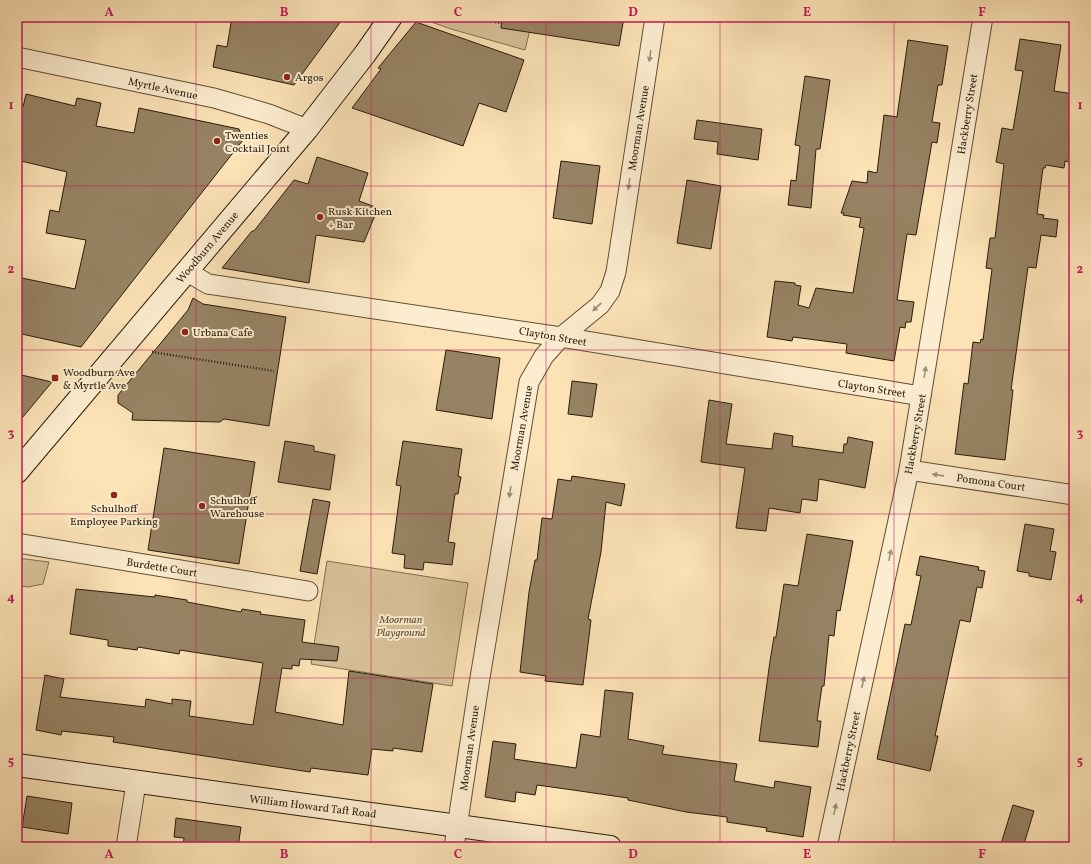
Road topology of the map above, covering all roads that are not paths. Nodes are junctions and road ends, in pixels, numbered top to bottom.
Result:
1 (391, 17) edge
2 (655, 17) edge
3 (983, 17) edge
4 (17, 57) edge
5 (307, 129) junction
6 (186, 271) junction
7 (561, 337) junction
8 (921, 396) junction
9 (909, 470) junction
10 (17, 472) edge
11 (1074, 495) edge
12 (17, 543) edge
13 (308, 591) dead end
14 (17, 765) edge
15 (136, 783) junction
16 (457, 826) junction
17 (126, 847) edge
18 (454, 847) edge
19 (610, 847) edge
20 (827, 847) edge

1 - 5 street, Woodburn Avenue
2 -> 7 street, Moorman Avenue
8 -> 3 street, Hackberry Street
4 - 5 street, Myrtle Avenue
5 - 6 street, Woodburn Avenue
6 - 7 street, Clayton Street
6 - 10 street, Woodburn Avenue
7 - 8 street, Clayton Street
7 -> 16 street, Moorman Avenue
8 - 9 street, Hackberry Street
11 -> 9 street, Pomona Court
20 -> 9 street, Hackberry Street
12 - 13 street, Burdette Court
14 - 15 street, William Howard Taft Road
15 - 16 street, William Howard Taft Road
15 - 17 street
16 - 18 street, Moorman Avenue
16 - 19 street, William Howard Taft Road

